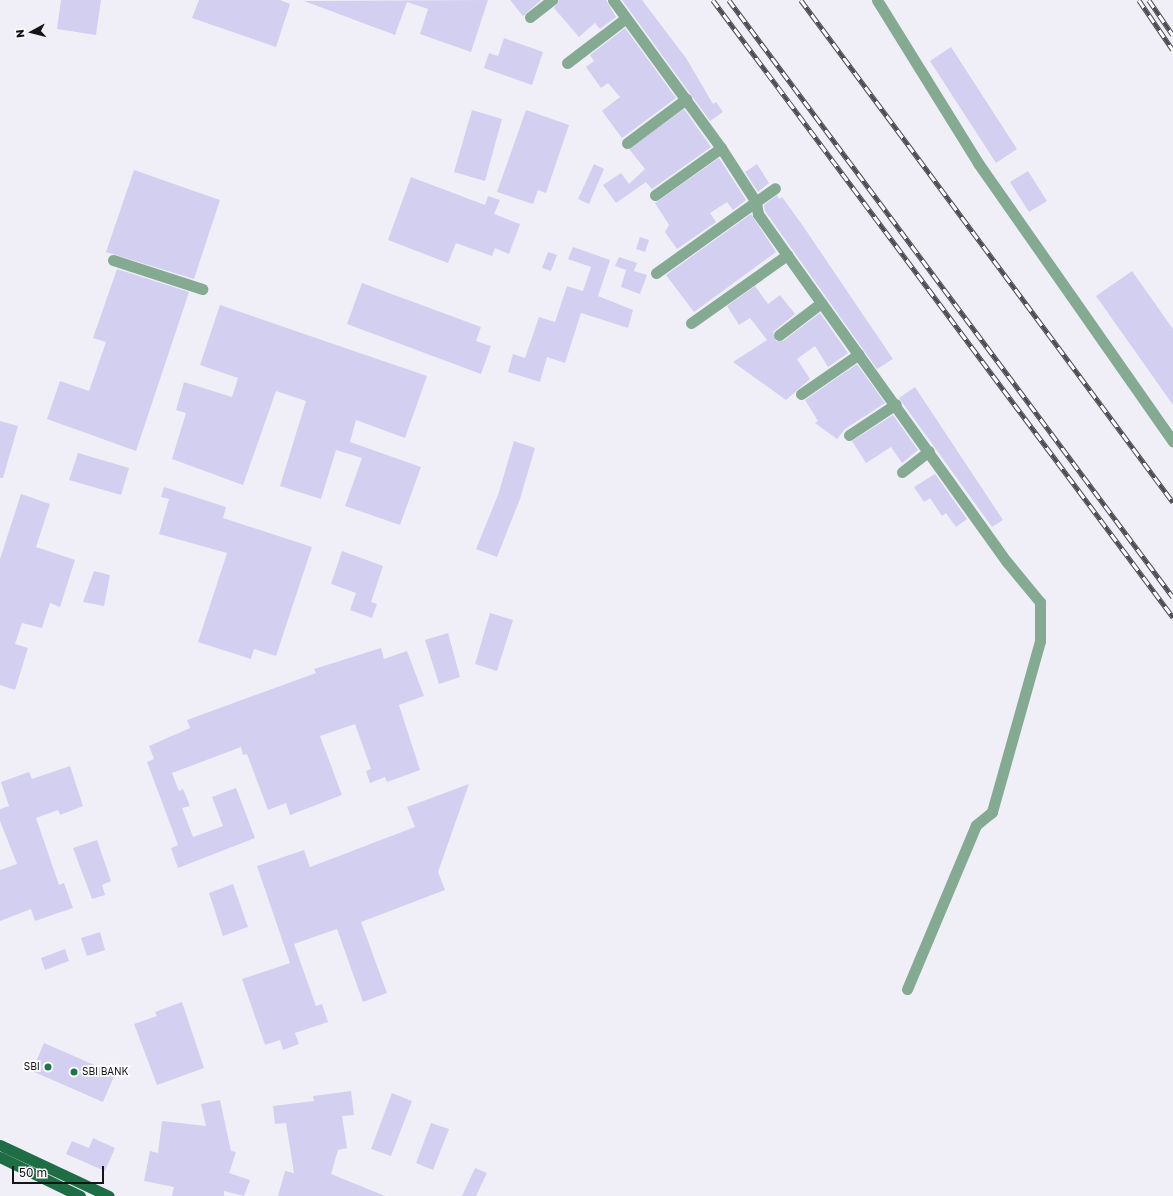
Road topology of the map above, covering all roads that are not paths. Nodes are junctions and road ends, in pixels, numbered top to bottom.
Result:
1 (552, 0) edge
2 (612, 0) edge
3 (877, 0) edge
4 (530, 17) dead end
5 (626, 18) junction
6 (567, 63) dead end
7 (686, 99) junction
8 (627, 143) dead end
9 (721, 148) junction
10 (775, 188) dead end
11 (655, 195) dead end
12 (756, 202) junction
13 (787, 255) junction
14 (112, 260) dead end
15 (656, 273) dead end
16 (202, 289) dead end
17 (821, 303) junction
18 (691, 323) dead end
19 (779, 335) dead end
20 (859, 354) junction
21 (801, 394) dead end
22 (896, 404) junction
23 (849, 436) dead end
24 (1173, 442) edge
25 (929, 451) junction
26 (902, 472) dead end
27 (907, 989) dead end
28 (0, 1144) edge
29 (0, 1157) edge
30 (80, 1196) edge
31 (109, 1196) edge

1 - 4 street
2 - 5 street
3 - 24 street
5 - 6 street
5 - 7 street
7 - 8 street
7 - 9 street
9 - 11 street
9 - 12 street
10 - 12 street
12 - 13 street
12 - 15 street
13 - 17 street
13 - 18 street
14 - 16 street
17 - 19 street
17 - 20 street
20 - 21 street
20 - 22 street
22 - 23 street
22 - 25 street
25 - 26 street
25 - 27 street
28 - 31 main road
29 - 30 main road

